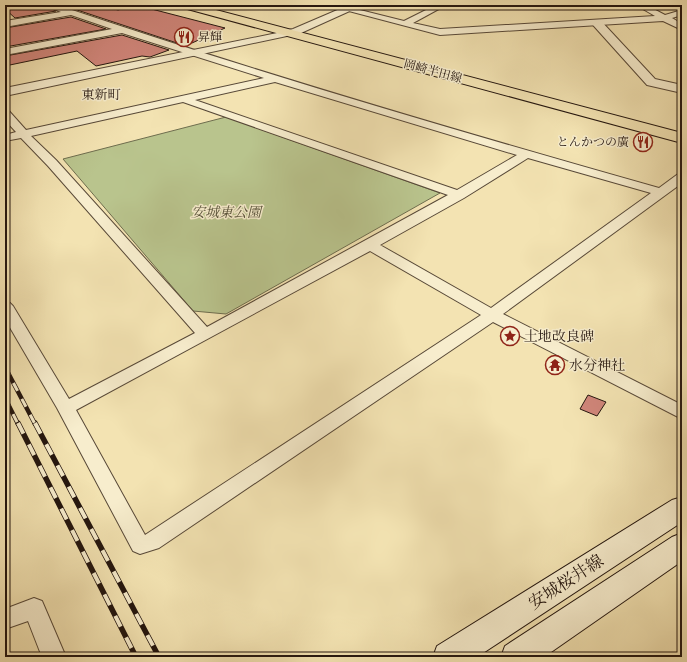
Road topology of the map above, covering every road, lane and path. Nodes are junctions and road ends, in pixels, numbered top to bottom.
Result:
1 (49, 5) edge
2 (184, 5) edge
3 (330, 5) edge
4 (442, 5) edge
5 (640, 5) edge
6 (354, 7) edge
7 (70, 12) junction
8 (682, 12) edge
9 (664, 18) junction
10 (406, 23) junction
11 (5, 24) edge
12 (597, 24) junction
13 (682, 27) edge
14 (126, 30) junction
15 (290, 33) junction
16 (5, 52) edge
17 (196, 53) junction
18 (277, 79) junction
19 (682, 90) edge
20 (5, 92) edge
21 (183, 99) junction
22 (5, 113) edge
23 (23, 134) junction
24 (5, 138) edge
25 (682, 138) edge
26 (527, 154) junction
27 (682, 176) edge
28 (660, 192) junction
29 (460, 195) junction
30 (370, 245) junction
31 (5, 306) edge
32 (492, 315) junction
33 (205, 335) junction
34 (66, 408) junction
35 (682, 413) edge
36 (682, 508) edge
37 (682, 545) edge
38 (5, 619) edge
39 (54, 657) edge
40 (449, 657) edge
41 (517, 657) edge

1 - 7 street
2 - 15 main road, 岡崎半田線
3 - 6 street
4 - 10 street
5 - 9 street
6 - 10 street
6 - 15 street
7 - 11 street
7 - 14 street
8 - 9 street
9 - 12 street
9 - 13 street
10 - 12 street
12 - 19 street
14 - 16 street
14 - 17 street
15 - 17 street
15 - 25 main road, 岡崎半田線
17 - 18 street
17 - 20 street
18 - 21 street
18 - 26 street
21 - 23 street
21 - 29 street
22 - 23 street
23 - 24 street
23 - 33 street
26 - 28 street
26 - 29 street
27 - 28 street
28 - 32 street
29 - 30 street
30 - 32 street
30 - 33 street
31 - 34 street
32 - 34 street
32 - 35 street
33 - 34 street
36 - 40 main road, 安城桜井線
37 - 41 main road
38 - 39 street

